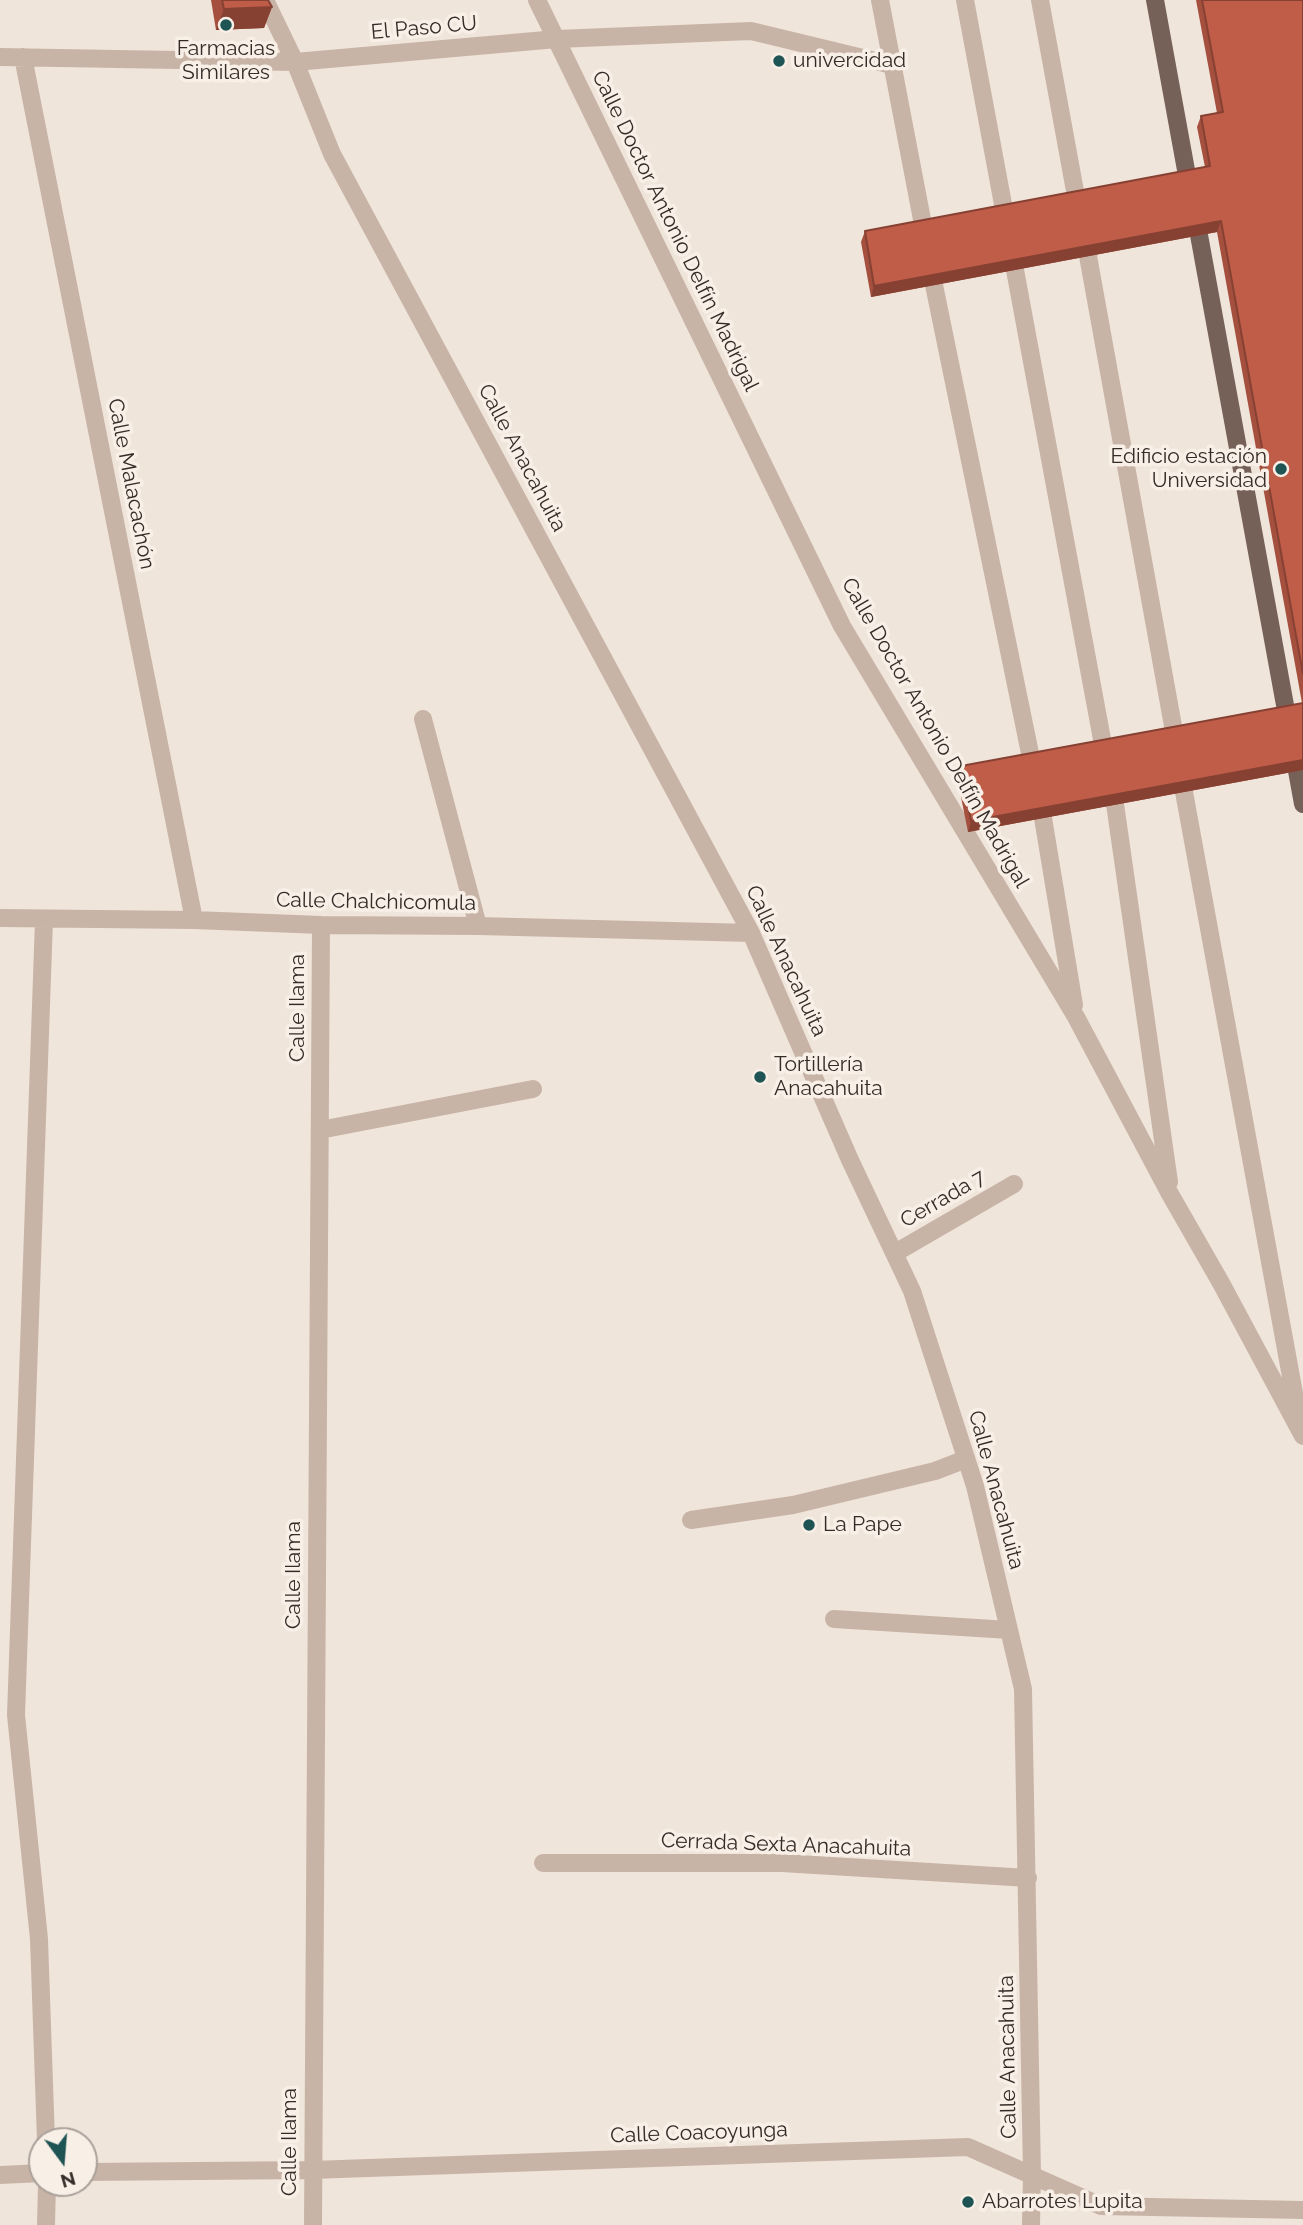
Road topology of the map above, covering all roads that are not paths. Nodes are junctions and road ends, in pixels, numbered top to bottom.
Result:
1 (265, 0) edge
2 (537, 0) edge
3 (880, 0) edge
4 (965, 0) edge
5 (1040, 0) edge
6 (1156, 0) edge
7 (557, 39) junction
8 (0, 57) edge
9 (23, 57) junction
10 (295, 62) junction
11 (892, 65) junction
12 (1188, 181) edge
13 (1077, 202) edge
14 (1005, 215) edge
15 (924, 230) edge
16 (1199, 235) edge
17 (1088, 256) edge
18 (1015, 270) edge
19 (934, 285) edge
20 (1287, 716) edge
21 (423, 719) dead end
22 (1175, 737) edge
23 (1104, 750) edge
24 (1032, 763) edge
25 (1297, 771) edge
26 (1184, 792) edge
27 (1115, 804) edge
28 (1303, 804) edge
29 (1042, 818) edge
30 (0, 918) edge
31 (44, 919) junction
32 (194, 920) junction
33 (321, 925) junction
34 (478, 926) junction
35 (751, 933) junction
36 (1076, 1017) junction
37 (533, 1089) dead end
38 (320, 1130) junction
39 (1014, 1184) dead end
40 (1170, 1194) junction
41 (895, 1253) junction
42 (1302, 1434) edge
43 (966, 1460) junction
44 (691, 1520) dead end
45 (834, 1619) dead end
46 (1009, 1630) junction
47 (543, 1863) dead end
48 (1028, 1878) junction
49 (46, 2127) edge
50 (312, 2170) junction
51 (98, 2172) edge
52 (28, 2174) edge
53 (0, 2175) edge
54 (1032, 2175) junction
55 (47, 2197) edge
56 (1303, 2210) edge
57 (47, 2225) edge
58 (313, 2225) edge
59 (1031, 2225) edge

1 - 10 street, Calle Anacahuita
2 - 7 street, Calle Doctor Antonio Delfín Madrigal
3 - 11 street
4 - 14 street
5 - 13 street
6 - 12 main road
7 - 10 street, El Paso CU
7 - 11 street, El Paso CU
7 - 36 street, Calle Doctor Antonio Delfín Madrigal
8 - 9 street, El Paso CU
9 - 10 street, El Paso CU
9 - 32 street, Calle Malacachón
10 - 35 street, Calle Anacahuita
11 - 15 street
16 - 20 main road
17 - 22 street
18 - 23 street
19 - 24 street
21 - 34 street
25 - 28 main road
26 - 42 street
27 - 40 street
29 - 36 street
30 - 31 street, Calle Chalchicomula
31 - 32 street, Calle Chalchicomula
31 - 49 street
32 - 33 street, Calle Chalchicomula
33 - 34 street, Calle Chalchicomula
33 - 38 street, Calle Ilama
34 - 35 street, Calle Chalchicomula
35 - 41 street, Calle Anacahuita
36 - 40 street, Calle Doctor Antonio Delfín Madrigal
37 - 38 street
38 - 50 street, Calle Ilama
39 - 41 street, Cerrada 7
40 - 42 street, Calle Doctor Antonio Delfín Madrigal
41 - 43 street, Calle Anacahuita
43 - 44 street
43 - 46 street, Calle Anacahuita
45 - 46 street
46 - 48 street, Calle Anacahuita
47 - 48 street, Cerrada Sexta Anacahuita
48 - 54 street, Calle Anacahuita
50 - 51 street, Calle Coacoyunga
50 - 54 street, Calle Coacoyunga
50 - 58 street, Calle Ilama
52 - 53 street
54 - 56 street, Calle Coacoyunga
54 - 59 street, Calle Anacahuita
55 - 57 street

